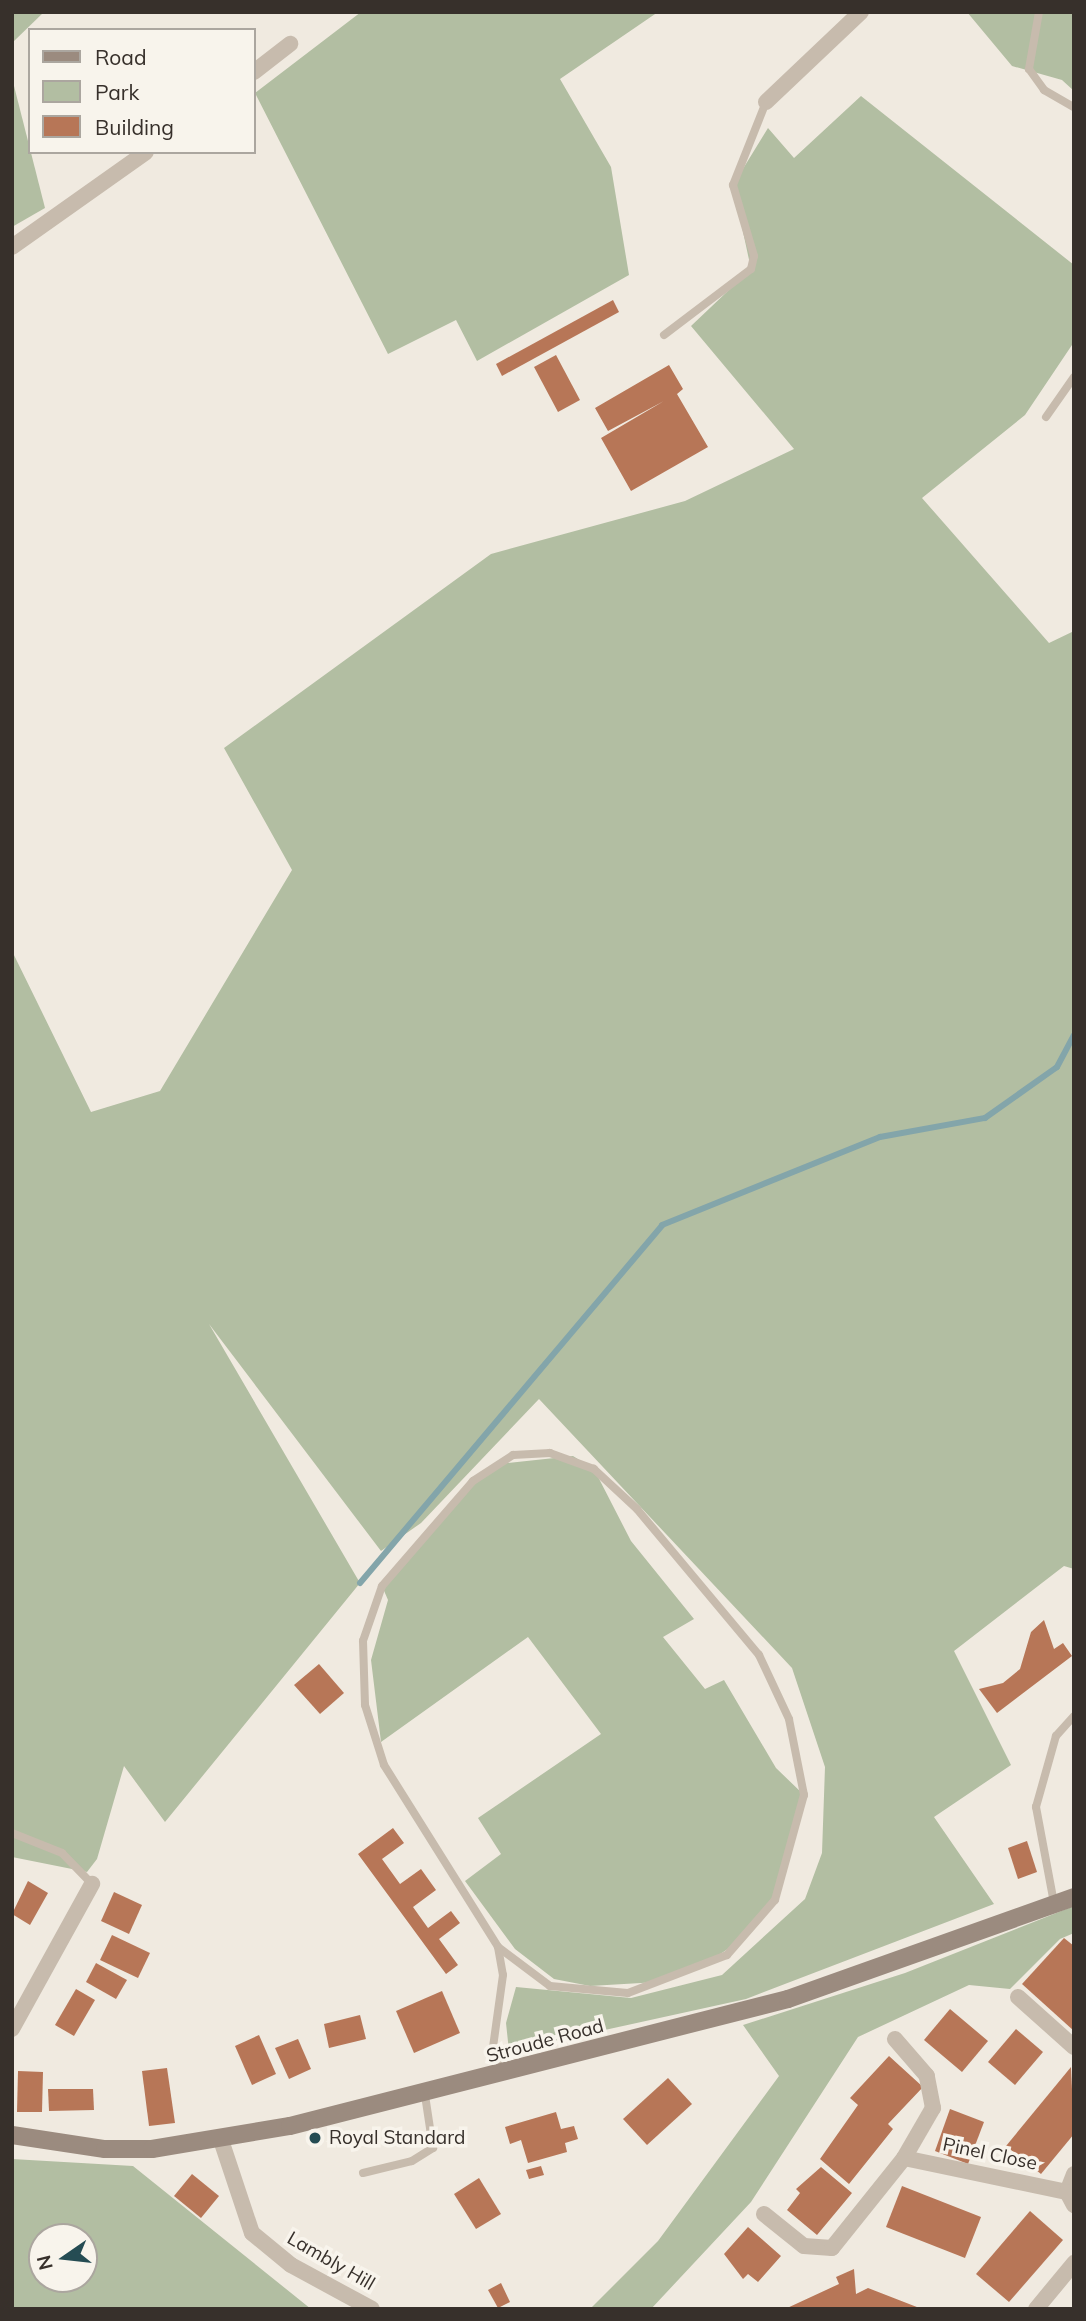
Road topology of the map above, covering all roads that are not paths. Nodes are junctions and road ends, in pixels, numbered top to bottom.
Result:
1 (860, 12) edge
2 (1039, 12) edge
3 (290, 44) dead end
4 (256, 70) edge
5 (766, 102) joint
6 (1074, 107) edge
7 (143, 154) edge
8 (12, 247) edge
9 (664, 335) dead end
10 (1074, 377) edge
11 (1046, 417) dead end
12 (1074, 1716) edge
13 (12, 1833) edge
14 (92, 1884) joint
15 (1074, 1897) edge
16 (1054, 1903) junction
17 (498, 1947) junction
18 (1018, 1997) dead end
19 (12, 2029) edge
20 (895, 2039) dead end
21 (1074, 2047) edge
22 (501, 2073) junction
23 (425, 2095) junction
24 (12, 2135) edge
25 (220, 2137) junction
26 (904, 2158) junction
27 (363, 2173) dead end
28 (1074, 2174) edge
29 (1071, 2198) edge
30 (764, 2214) dead end
31 (1074, 2263) edge
32 (372, 2309) edge
33 (1035, 2309) edge

1 - 5 street
2 - 6 lane
3 - 4 street
5 - 9 lane
7 - 8 street
10 - 11 lane
12 - 16 lane
13 - 14 lane
14 - 19 street
15 - 16 street, Stroude Road
16 - 22 street, Stroude Road
17 - 17 lane
17 - 22 lane
18 - 21 street
20 - 26 street, Pinel Close
22 - 23 street, Stroude Road
23 - 25 street, Stroude Road
23 - 27 lane
24 - 25 street, Stroude Road
25 - 32 street, Lambly Hill
26 - 29 street, Pinel Close
26 - 30 street, Pinel Close
28 - 29 street
31 - 33 street

